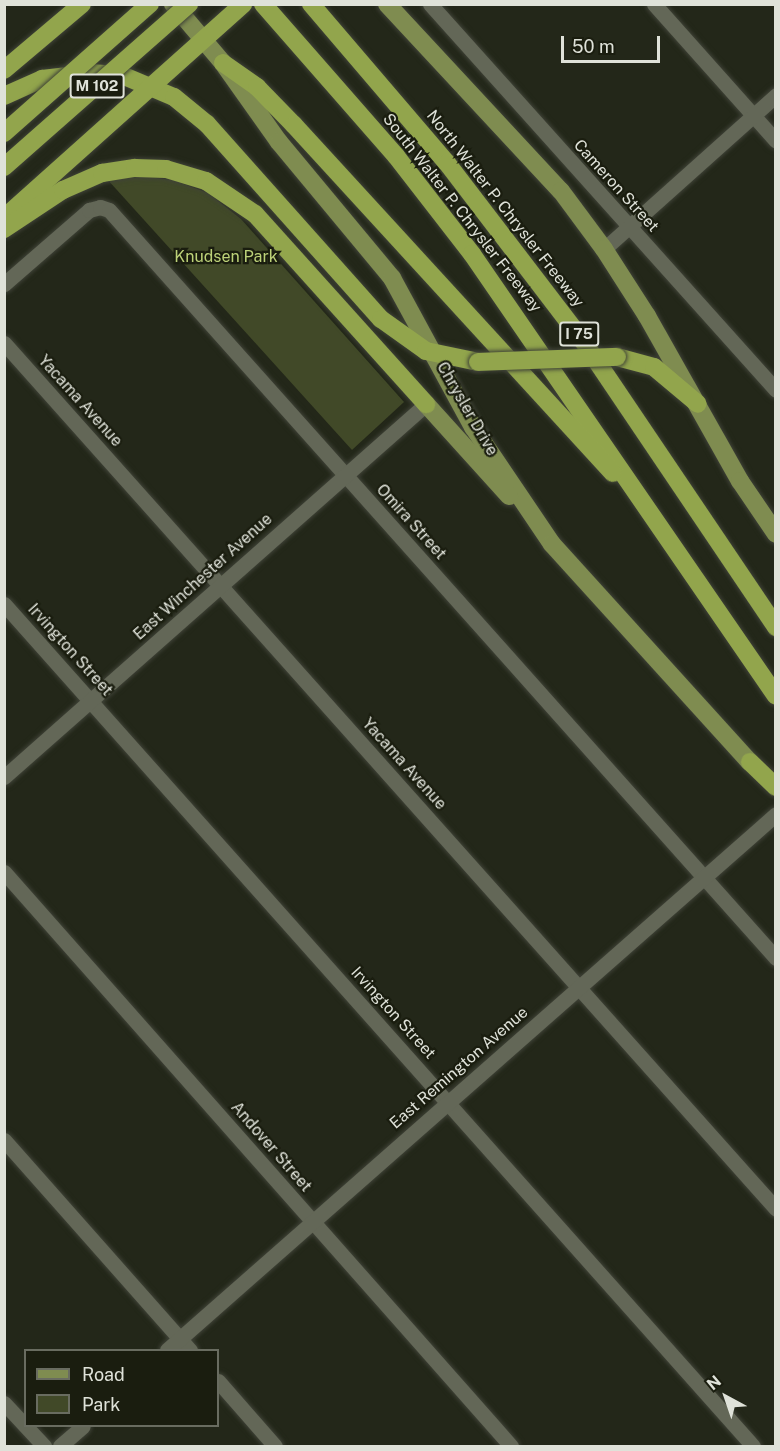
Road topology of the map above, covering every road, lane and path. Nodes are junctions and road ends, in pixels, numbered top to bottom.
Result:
1 (82, 4) edge
2 (150, 4) edge
3 (173, 4) edge
4 (189, 4) edge
5 (263, 4) edge
6 (311, 4) edge
7 (387, 4) edge
8 (430, 4) edge
9 (654, 4) edge
10 (240, 7) edge
11 (203, 40) junction
12 (223, 63) junction
13 (4, 70) edge
14 (150, 87) junction
15 (776, 95) edge
16 (4, 96) edge
17 (753, 115) junction
18 (4, 133) edge
19 (776, 141) edge
20 (4, 167) edge
21 (6, 220) edge
22 (628, 227) junction
23 (604, 249) junction
24 (4, 284) edge
25 (4, 343) edge
26 (435, 354) junction
27 (776, 390) edge
28 (426, 404) junction
29 (698, 404) junction
30 (345, 475) junction
31 (641, 502) junction
32 (776, 534) edge
33 (552, 544) junction
34 (221, 585) junction
35 (4, 604) edge
36 (776, 627) edge
37 (776, 696) edge
38 (91, 701) junction
39 (750, 762) joint
40 (4, 777) edge
41 (776, 787) edge
42 (776, 814) edge
43 (4, 872) edge
44 (703, 877) junction
45 (776, 958) edge
46 (578, 987) junction
47 (448, 1102) junction
48 (4, 1140) edge
49 (776, 1209) edge
50 (312, 1221) junction
51 (185, 1345) edge
52 (219, 1382) edge
53 (4, 1403) edge
54 (24, 1424) edge
55 (26, 1427) edge
56 (81, 1427) edge
57 (44, 1446) edge
58 (60, 1446) edge
59 (275, 1446) edge
60 (511, 1446) edge
61 (753, 1446) edge

1 - 13 highway
2 - 18 highway, M 102, bridge
3 - 11 main road, Chrysler Drive
4 - 20 highway, M 102, bridge
5 - 31 highway, South Walter P. Chrysler Freeway / I 75
6 - 36 highway, North Walter P. Chrysler Freeway / I 75
7 - 23 main road
8 - 22 street, Cameron Street
9 - 17 street
10 - 11 highway
11 - 12 main road, Chrysler Drive
11 - 14 highway
12 - 26 main road, Chrysler Drive
12 - 31 highway
14 - 16 highway
14 - 21 highway
14 - 26 highway
15 - 17 street
17 - 19 street
17 - 22 street
21 - 28 highway
22 - 23 street
22 - 27 street, Cameron Street
23 - 29 main road
24 - 30 street, Omira Street
25 - 34 street, Yacama Avenue
26 - 29 highway, bridge
26 - 33 main road, Chrysler Drive
28 - 30 street, East Winchester Avenue
28 - 33 main road
29 - 32 main road
30 - 34 street, East Winchester Avenue
30 - 44 street, Omira Street
31 - 37 highway, South Walter P. Chrysler Freeway / I 75
33 - 39 main road, Chrysler Drive
34 - 38 street, East Winchester Avenue
34 - 46 street, Yacama Avenue
35 - 38 street, Irvington Street
38 - 40 street, East Winchester Avenue
38 - 47 street, Irvington Street
39 - 41 highway
42 - 44 street, East Remington Avenue
43 - 50 street, Andover Street
44 - 45 street, Omira Street
44 - 46 street, East Remington Avenue
46 - 47 street, East Remington Avenue
46 - 49 street, Yacama Avenue
47 - 50 street, East Remington Avenue
47 - 61 street, Irvington Street
48 - 51 street
50 - 51 street, East Remington Avenue
50 - 60 street, Andover Street
52 - 59 street
53 - 54 street
55 - 57 street
56 - 58 street

